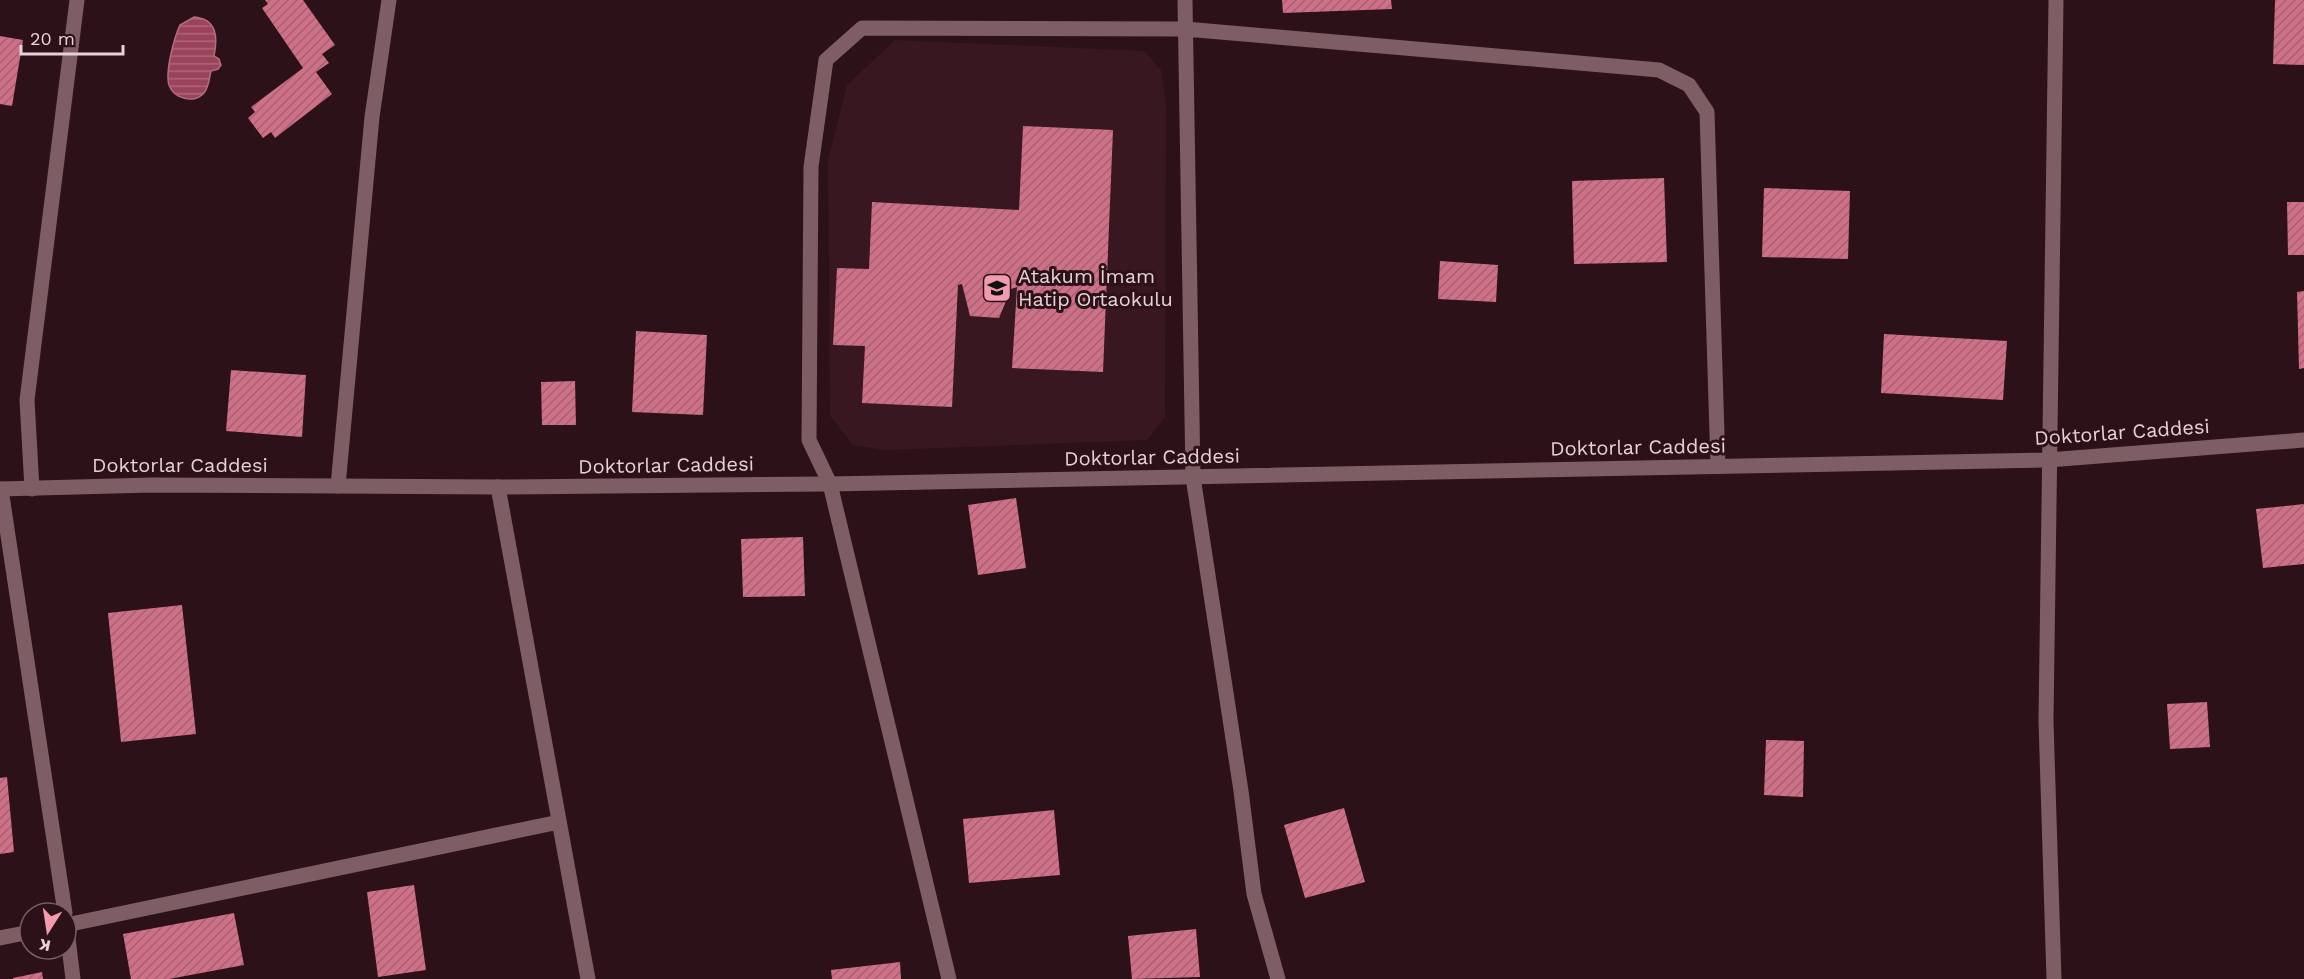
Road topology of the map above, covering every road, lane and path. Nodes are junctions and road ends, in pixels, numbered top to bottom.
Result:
1 (77, 0) edge
2 (389, 0) edge
3 (1185, 0) edge
4 (2056, 0) edge
5 (1185, 29) junction
6 (2304, 440) edge
7 (2048, 460) junction
8 (1718, 466) junction
9 (1193, 477) junction
10 (830, 484) junction
11 (338, 486) junction
12 (498, 488) junction
13 (1, 489) edge
14 (32, 489) junction
15 (559, 822) junction
16 (62, 901) edge
17 (78, 922) edge
18 (18, 934) edge
19 (0, 938) edge
20 (71, 961) edge
21 (73, 979) edge
22 (588, 979) edge
23 (949, 979) edge
24 (1278, 979) edge
25 (2054, 979) edge

1 - 14 street
2 - 11 street
3 - 5 street
4 - 7 street
5 - 8 street
5 - 9 street
5 - 10 street
6 - 7 street, Doktorlar Caddesi
7 - 8 street, Doktorlar Caddesi
7 - 25 street
8 - 9 street, Doktorlar Caddesi
9 - 10 street, Doktorlar Caddesi
9 - 24 street
10 - 12 street, Doktorlar Caddesi
10 - 23 street
11 - 12 street, Doktorlar Caddesi
11 - 14 street, Doktorlar Caddesi
12 - 15 street
13 - 14 street, Doktorlar Caddesi
13 - 16 street
15 - 17 street
15 - 22 street
18 - 19 street
20 - 21 street

